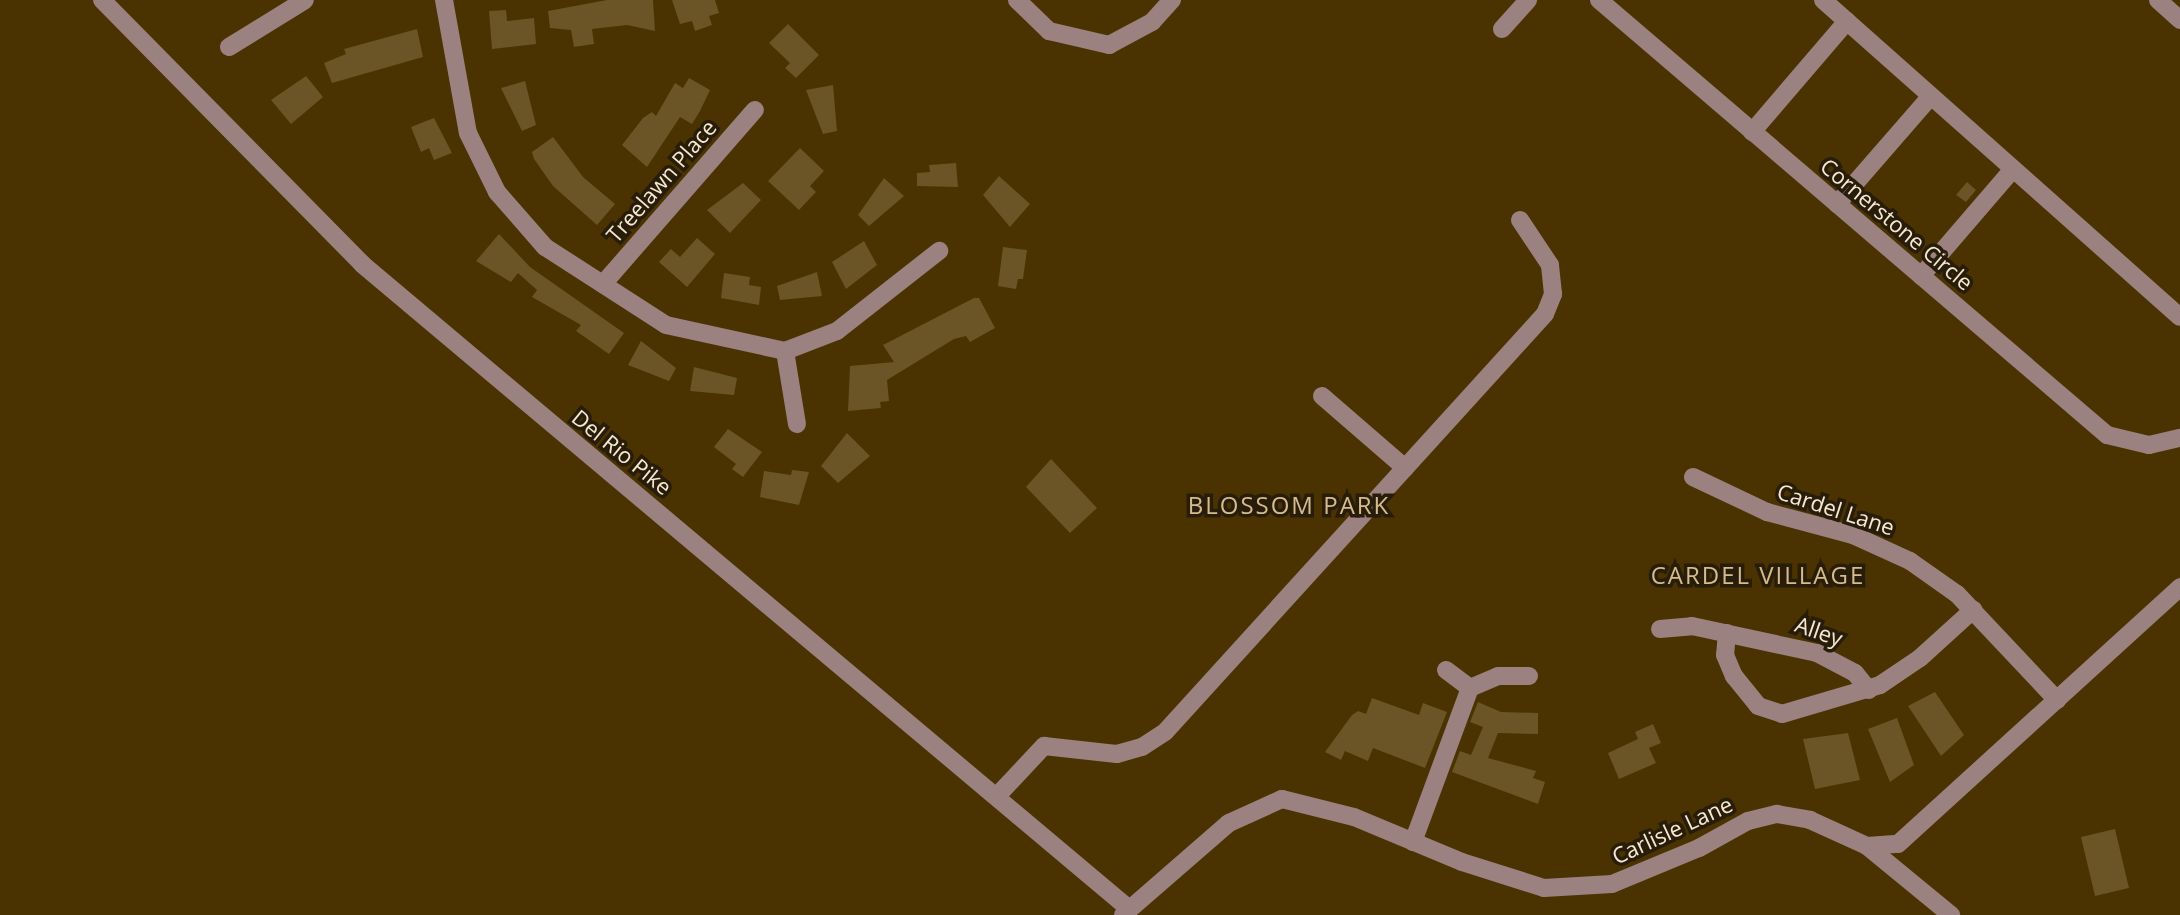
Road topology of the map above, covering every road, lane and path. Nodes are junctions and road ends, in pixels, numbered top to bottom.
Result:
1 (102, 0) edge
2 (305, 0) edge
3 (444, 0) edge
4 (1017, 0) edge
5 (1172, 0) edge
6 (1528, 0) edge
7 (1599, 0) edge
8 (1823, 0) edge
9 (2158, 0) edge
10 (2180, 20) edge
11 (1847, 21) junction
12 (1502, 29) dead end
13 (229, 47) dead end
14 (1931, 96) junction
15 (755, 110) dead end
16 (1752, 132) junction
17 (2013, 169) junction
18 (1837, 204) junction
19 (1520, 220) dead end
20 (939, 251) dead end
21 (1921, 276) junction
22 (603, 284) junction
23 (2180, 317) edge
24 (785, 351) junction
25 (1322, 396) dead end
26 (797, 424) dead end
27 (2180, 438) edge
28 (1405, 468) junction
29 (1693, 477) dead end
30 (2180, 587) edge
31 (1973, 610) junction
32 (1660, 629) dead end
33 (1727, 633) junction
34 (1446, 670) dead end
35 (1529, 676) dead end
36 (1470, 688) junction
37 (1869, 690) junction
38 (2057, 700) junction
39 (997, 796) junction
40 (1413, 842) junction
41 (1867, 846) junction
42 (1126, 912) edge
43 (1951, 915) edge

1 - 39 street, Del Rio Pike
2 - 13 street
3 - 22 street
4 - 5 street
6 - 12 street
7 - 16 street, Cornerstone Circle
8 - 11 street
9 - 10 street
11 - 14 street
11 - 16 street
14 - 17 street
14 - 18 street
15 - 22 street, Treelawn Place
16 - 18 street, Cornerstone Circle
17 - 21 street
17 - 23 street
18 - 21 street, Cornerstone Circle
19 - 28 street
20 - 24 street
21 - 27 street, Cornerstone Circle
22 - 24 street
24 - 26 street
25 - 28 street
28 - 39 street
29 - 31 street, Cardel Lane
30 - 38 street
31 - 37 street
31 - 38 street, Cardel Lane
32 - 33 street, Alley
33 - 37 street, Alley
33 - 37 street
34 - 36 street
35 - 36 street
36 - 40 street
38 - 41 street
39 - 42 street, Del Rio Pike
40 - 41 street, Carlisle Lane
40 - 42 street, Carlisle Lane
41 - 43 street, Carlisle Lane

